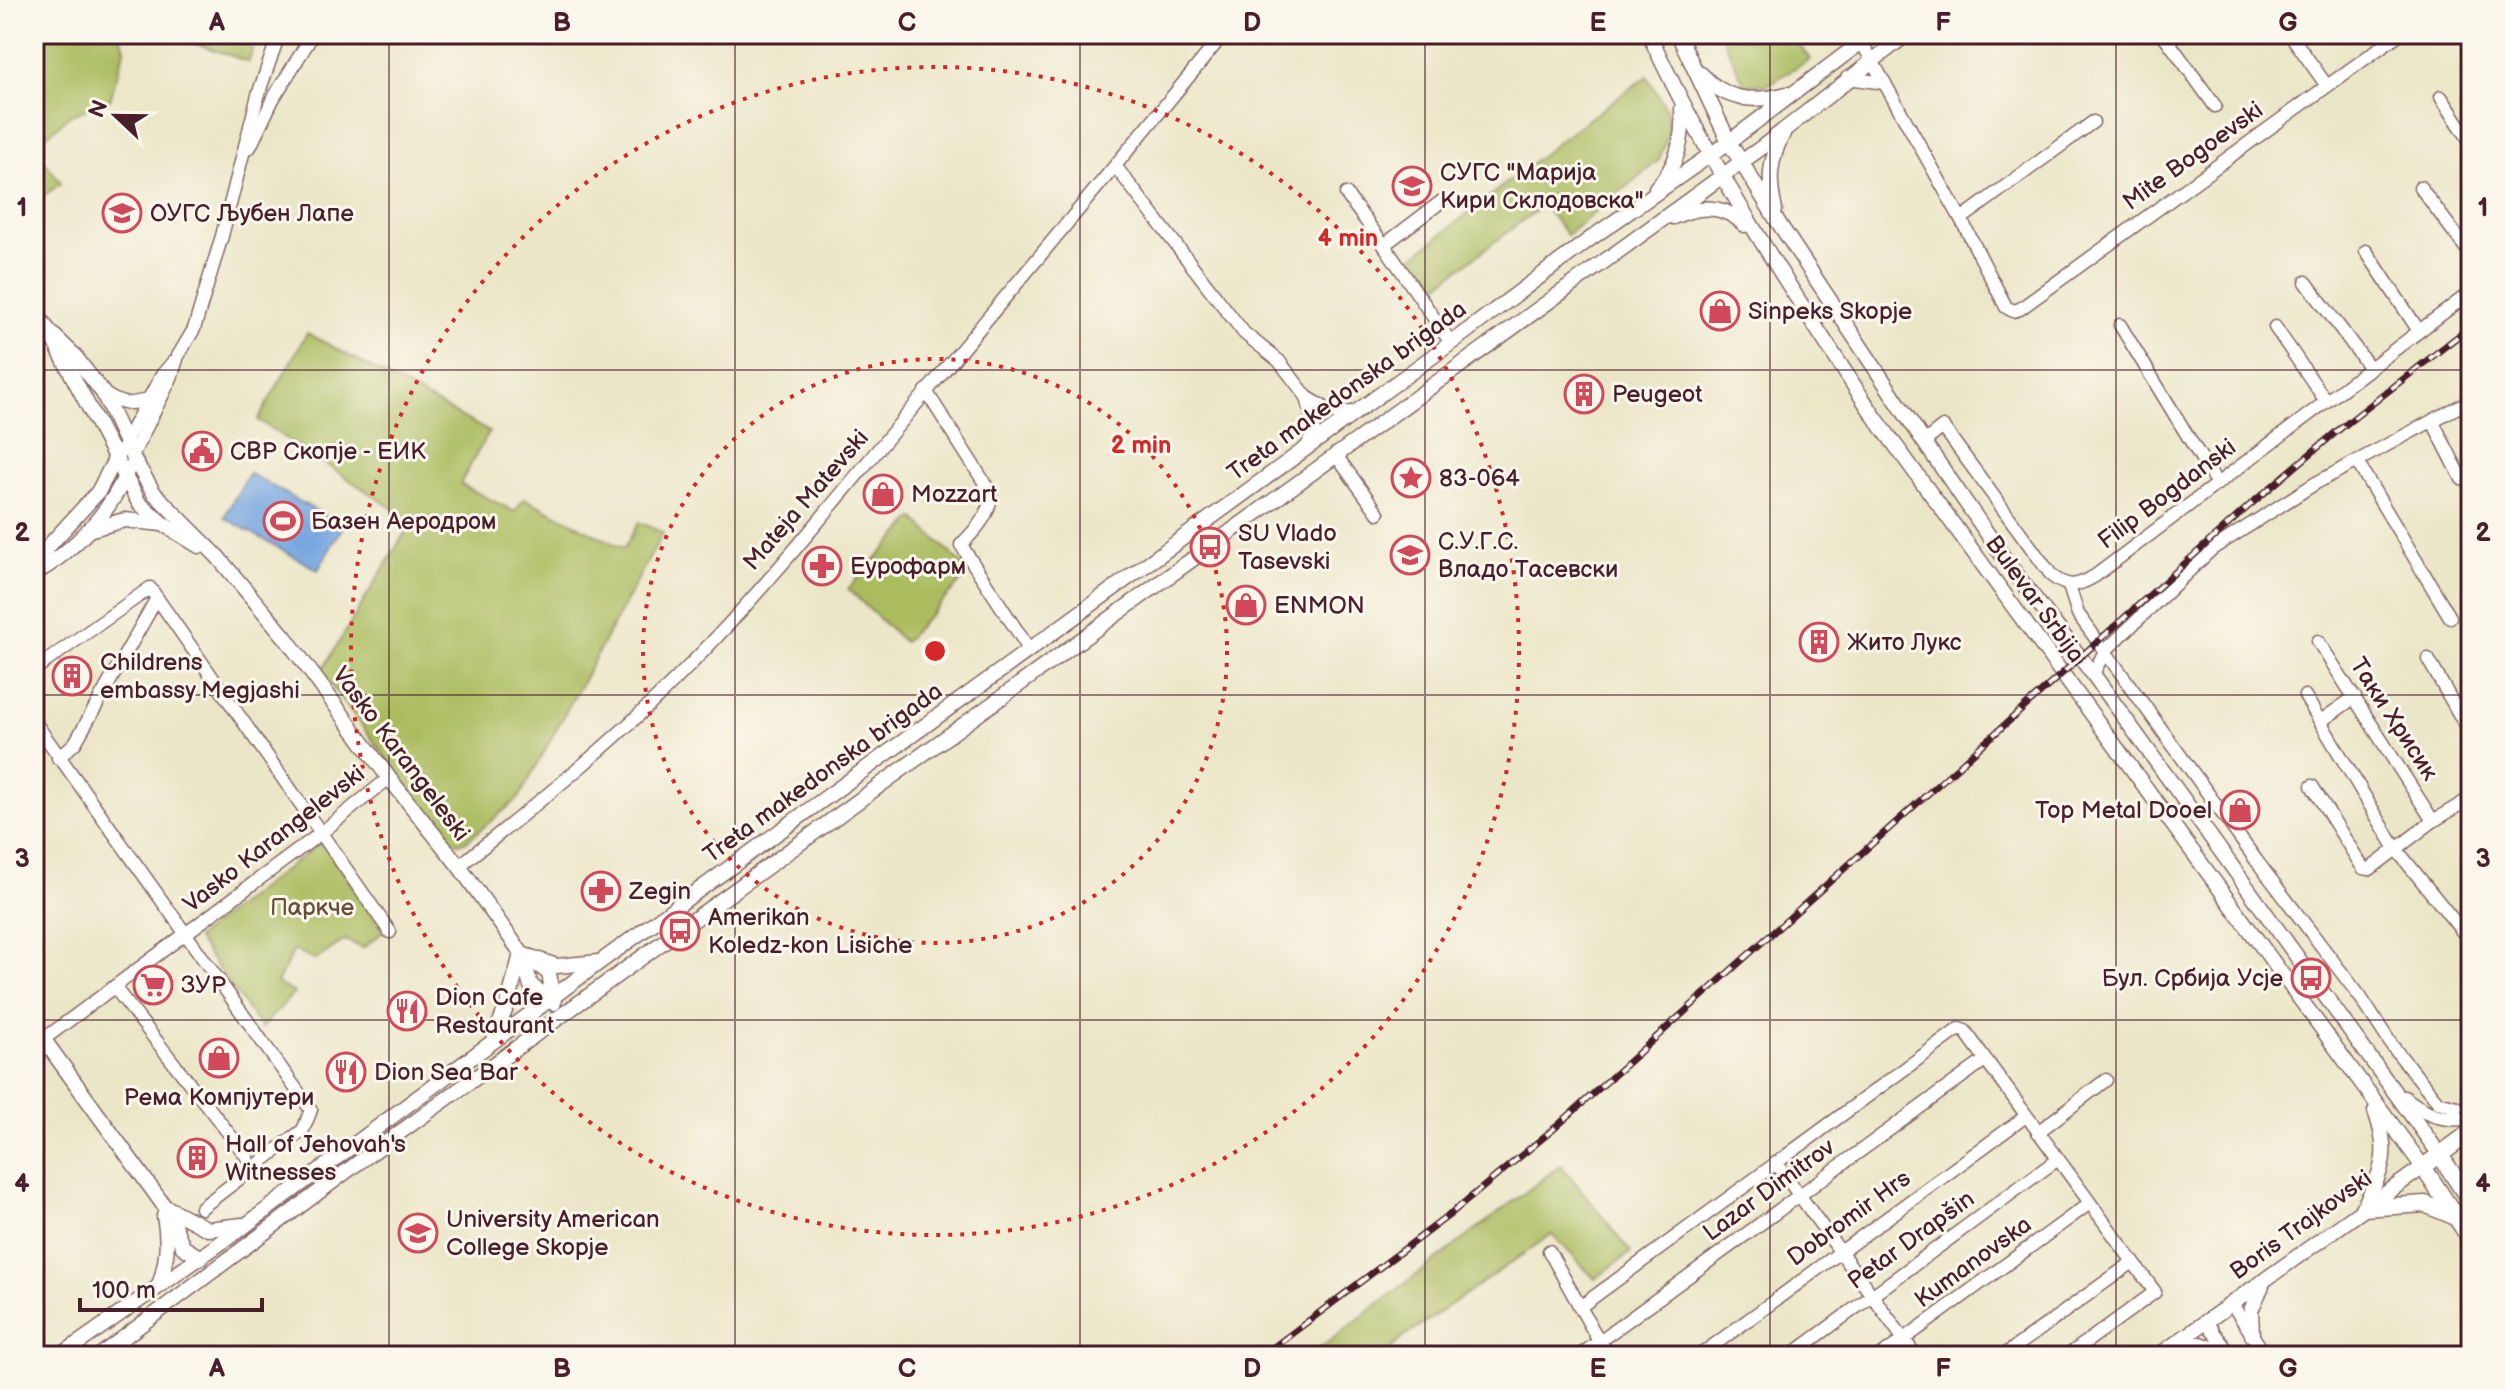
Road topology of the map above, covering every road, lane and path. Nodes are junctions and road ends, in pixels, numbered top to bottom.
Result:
1 (279, 34) edge
2 (313, 34) edge
3 (1213, 34) edge
4 (1649, 34) edge
5 (1678, 34) edge
6 (1907, 34) edge
7 (2163, 34) edge
8 (2290, 34) edge
9 (2399, 34) edge
10 (1864, 37) edge
11 (1871, 60) junction
12 (1691, 63) junction
13 (1847, 78) junction
14 (1885, 83) junction
15 (2327, 86) junction
16 (1795, 92) junction
17 (2441, 97) dead end
18 (2215, 106) dead end
19 (1682, 107) junction
20 (2093, 122) dead end
21 (1785, 129) junction
22 (1729, 142) junction
23 (2471, 142) edge
24 (1710, 156) junction
25 (1741, 162) junction
26 (1116, 167) junction
27 (238, 171) junction
28 (1721, 176) junction
29 (2420, 187) dead end
30 (1346, 194) dead end
31 (1442, 201) dead end
32 (1639, 205) junction
33 (1961, 219) junction
34 (1778, 222) junction
35 (1650, 226) junction
36 (1757, 235) junction
37 (1384, 245) junction
38 (2366, 251) dead end
39 (2471, 255) edge
40 (2306, 282) dead end
41 (2471, 292) edge
42 (34, 310) edge
43 (2120, 325) dead end
44 (2275, 327) dead end
45 (49, 331) junction
46 (2419, 331) junction
47 (1451, 343) junction
48 (178, 356) junction
49 (2370, 368) junction
50 (926, 391) junction
51 (103, 393) junction
52 (1307, 397) junction
53 (148, 399) junction
54 (2471, 400) edge
55 (2326, 401) junction
56 (1355, 412) junction
57 (2433, 422) junction
58 (125, 442) junction
59 (1924, 442) junction
60 (1308, 445) junction
61 (1335, 454) junction
62 (132, 456) junction
63 (115, 459) junction
64 (2357, 462) junction
65 (125, 475) junction
66 (2462, 479) dead end
67 (2217, 484) junction
68 (1378, 513) dead end
69 (163, 524) junction
70 (88, 530) junction
71 (217, 556) junction
72 (34, 562) edge
73 (34, 574) edge
74 (2069, 586) junction
75 (154, 593) junction
76 (2450, 617) dead end
77 (2318, 641) dead end
78 (1029, 649) junction
79 (2105, 651) junction
80 (2428, 659) dead end
81 (34, 670) edge
82 (2093, 674) junction
83 (2305, 696) dead end
84 (2355, 697) junction
85 (34, 721) edge
86 (2321, 721) junction
87 (2471, 735) edge
88 (58, 758) junction
89 (389, 778) junction
90 (2312, 786) dead end
91 (2471, 798) edge
92 (2433, 821) junction
93 (321, 833) junction
94 (2396, 849) junction
95 (459, 866) junction
96 (390, 932) dead end
97 (185, 935) junction
98 (2471, 942) edge
99 (522, 954) junction
100 (600, 962) junction
101 (115, 988) junction
102 (552, 999) junction
103 (564, 1017) junction
104 (34, 1026) edge
105 (44, 1039) junction
106 (492, 1041) junction
107 (1985, 1060) junction
108 (2106, 1080) dead end
109 (2391, 1088) junction
110 (2370, 1096) junction
111 (2457, 1107) dead end
112 (2026, 1116) junction
113 (2471, 1117) edge
114 (2038, 1132) junction
115 (2471, 1132) edge
116 (2440, 1155) junction
117 (248, 1158) dead end
118 (2058, 1159) junction
119 (1776, 1163) junction
120 (2423, 1167) junction
121 (1799, 1195) junction
122 (2471, 1202) edge
123 (162, 1203) junction
124 (2090, 1203) junction
125 (201, 1208) dead end
126 (2363, 1208) junction
127 (2457, 1218) junction
128 (246, 1225) junction
129 (2471, 1240) edge
130 (1549, 1251) dead end
131 (1840, 1252) junction
132 (201, 1258) junction
133 (2133, 1262) junction
134 (214, 1272) junction
135 (2264, 1282) junction
136 (159, 1286) junction
137 (1872, 1296) junction
138 (2232, 1304) junction
139 (1580, 1307) junction
140 (2206, 1322) junction
141 (2252, 1335) junction
142 (1904, 1339) junction
143 (1599, 1341) junction
144 (2172, 1346) junction
145 (2231, 1355) edge
146 (60, 1356) edge
147 (99, 1356) edge
148 (1579, 1356) edge
149 (1610, 1356) edge
150 (1699, 1356) edge
151 (1790, 1356) edge
152 (1881, 1356) edge
153 (1916, 1356) edge
154 (2003, 1356) edge
155 (2067, 1356) edge
156 (2158, 1356) edge
157 (2266, 1356) edge

1 - 27 street
2 - 27 street
3 - 26 street, Mateja Matevski
4 - 19 street, Bulevar Srbija
5 - 12 street, Bulevar Srbija
6 - 11 street, Treta makedonska brigada
7 - 18 street
8 - 15 street
9 - 15 street, Mite Bogoevski
10 - 11 street
10 - 16 street, Treta makedonska brigada
11 - 13 street, Treta makedonska brigada
11 - 14 street
12 - 16 street
12 - 22 street, Bulevar Srbija
13 - 14 street
13 - 21 street, Treta makedonska brigada
14 - 33 street
15 - 33 street, Mite Bogoevski
16 - 22 street, Treta makedonska brigada
17 - 23 street
19 - 24 street, Bulevar Srbija
19 - 32 street
20 - 33 street
21 - 25 street, Treta makedonska brigada
21 - 34 street
22 - 24 street, Treta makedonska brigada
22 - 25 street, Bulevar Srbija
24 - 28 street, Bulevar Srbija
24 - 32 street, Treta makedonska brigada
25 - 28 street, Treta makedonska brigada
25 - 34 street, Bulevar Srbija
26 - 50 street, Mateja Matevski
26 - 52 street
27 - 48 street
28 - 35 street, Treta makedonska brigada
28 - 36 street, Bulevar Srbija
29 - 39 street
30 - 37 street
31 - 37 street
32 - 47 street, Treta makedonska brigada
34 - 59 street, Bulevar Srbija
35 - 36 street
35 - 61 street, Treta makedonska brigada
36 - 110 street, Bulevar Srbija
37 - 47 street
38 - 46 street
40 - 49 street
41 - 46 street, Filip Bogdanski
42 - 45 street, Vasko Karangeleski
43 - 67 street
44 - 55 street
45 - 51 street, Vasko Karangeleski
45 - 63 street, Vasko Karangeleski
46 - 49 street, Filip Bogdanski
47 - 56 street, Treta makedonska brigada
48 - 53 street
48 - 62 street
49 - 55 street, Filip Bogdanski
50 - 78 street
50 - 95 street, Mateja Matevski
51 - 53 street
51 - 58 street, Vasko Karangeleski
52 - 56 street
52 - 60 street
53 - 58 street
54 - 57 street
55 - 67 street, Filip Bogdanski
56 - 60 street, Treta makedonska brigada
57 - 64 street
57 - 66 street
58 - 62 street, Vasko Karangeleski
58 - 63 street
59 - 74 street
59 - 82 street, Bulevar Srbija
60 - 78 street, Treta makedonska brigada
61 - 68 street
61 - 103 street, Treta makedonska brigada
62 - 65 street
62 - 71 street, Vasko Karangeleski
63 - 65 street, Vasko Karangeleski
63 - 72 street
64 - 76 street
64 - 79 street
65 - 69 street, Vasko Karangeleski
65 - 70 street
67 - 74 street, Filip Bogdanski
69 - 70 street
69 - 71 street, Vasko Karangeleski
70 - 73 street
71 - 89 street, Vasko Karangeleski
74 - 79 street
75 - 81 street
75 - 88 street
75 - 93 street
77 - 84 street, Таки Хрисик
78 - 100 street, Treta makedonska brigada
79 - 82 street
79 - 111 street
80 - 87 street
82 - 109 street, Bulevar Srbija
83 - 86 street
84 - 86 street
84 - 92 street, Таки Хрисик
85 - 88 street
86 - 94 street
88 - 97 street
89 - 93 street, Vasko Karangelevski
89 - 95 street, Vasko Karangeleski
90 - 94 street
91 - 92 street
92 - 94 street
93 - 96 street
93 - 97 street, Vasko Karangelevski
94 - 98 street
95 - 99 street
97 - 101 street, Vasko Karangelevski
97 - 125 street
99 - 100 street
99 - 102 street
99 - 106 street
100 - 102 street, Treta makedonska brigada
101 - 105 street, Vasko Karangelevski
101 - 117 street
102 - 103 street
102 - 106 street, Treta makedonska brigada
103 - 134 street, Treta makedonska brigada
104 - 105 street
105 - 123 street
106 - 128 street, Treta makedonska brigada
107 - 112 street
107 - 119 street
107 - 121 street, Lazar Dimitrov
108 - 114 street
109 - 113 street
109 - 116 street, Bulevar Srbija
110 - 120 street, Bulevar Srbija
110 - 126 street
112 - 114 street
112 - 131 street, Dobromir Hrs
114 - 118 street
115 - 116 main road, Boris Trajkovski
116 - 120 main road, Boris Trajkovski
116 - 122 main road
118 - 124 street
118 - 137 street, Petar Drapšin
119 - 121 street
119 - 139 street
120 - 126 street, Boris Trajkovski
120 - 127 main road
121 - 131 street
121 - 143 street, Lazar Dimitrov
123 - 128 street
123 - 132 street
123 - 136 street
124 - 133 street
124 - 142 street, Kumanovska
126 - 127 main road
126 - 135 street, Boris Trajkovski
127 - 129 main road
128 - 132 street, Treta makedonska brigada
130 - 139 street
131 - 137 street
131 - 150 street, Dobromir Hrs
132 - 134 street
132 - 136 street, Treta makedonska brigada
133 - 154 street
133 - 155 street
134 - 147 street, Treta makedonska brigada
135 - 138 street, Boris Trajkovski
135 - 141 street
136 - 146 street, Treta makedonska brigada
137 - 142 street
137 - 151 street, Petar Drapšin
138 - 140 street, Boris Trajkovski
138 - 141 street
139 - 143 street
140 - 144 street, Boris Trajkovski
140 - 145 street
141 - 157 street
142 - 152 street, Kumanovska
142 - 153 street
143 - 148 street, Lazar Dimitrov
143 - 149 street
144 - 145 street
144 - 156 street, Boris Trajkovski

